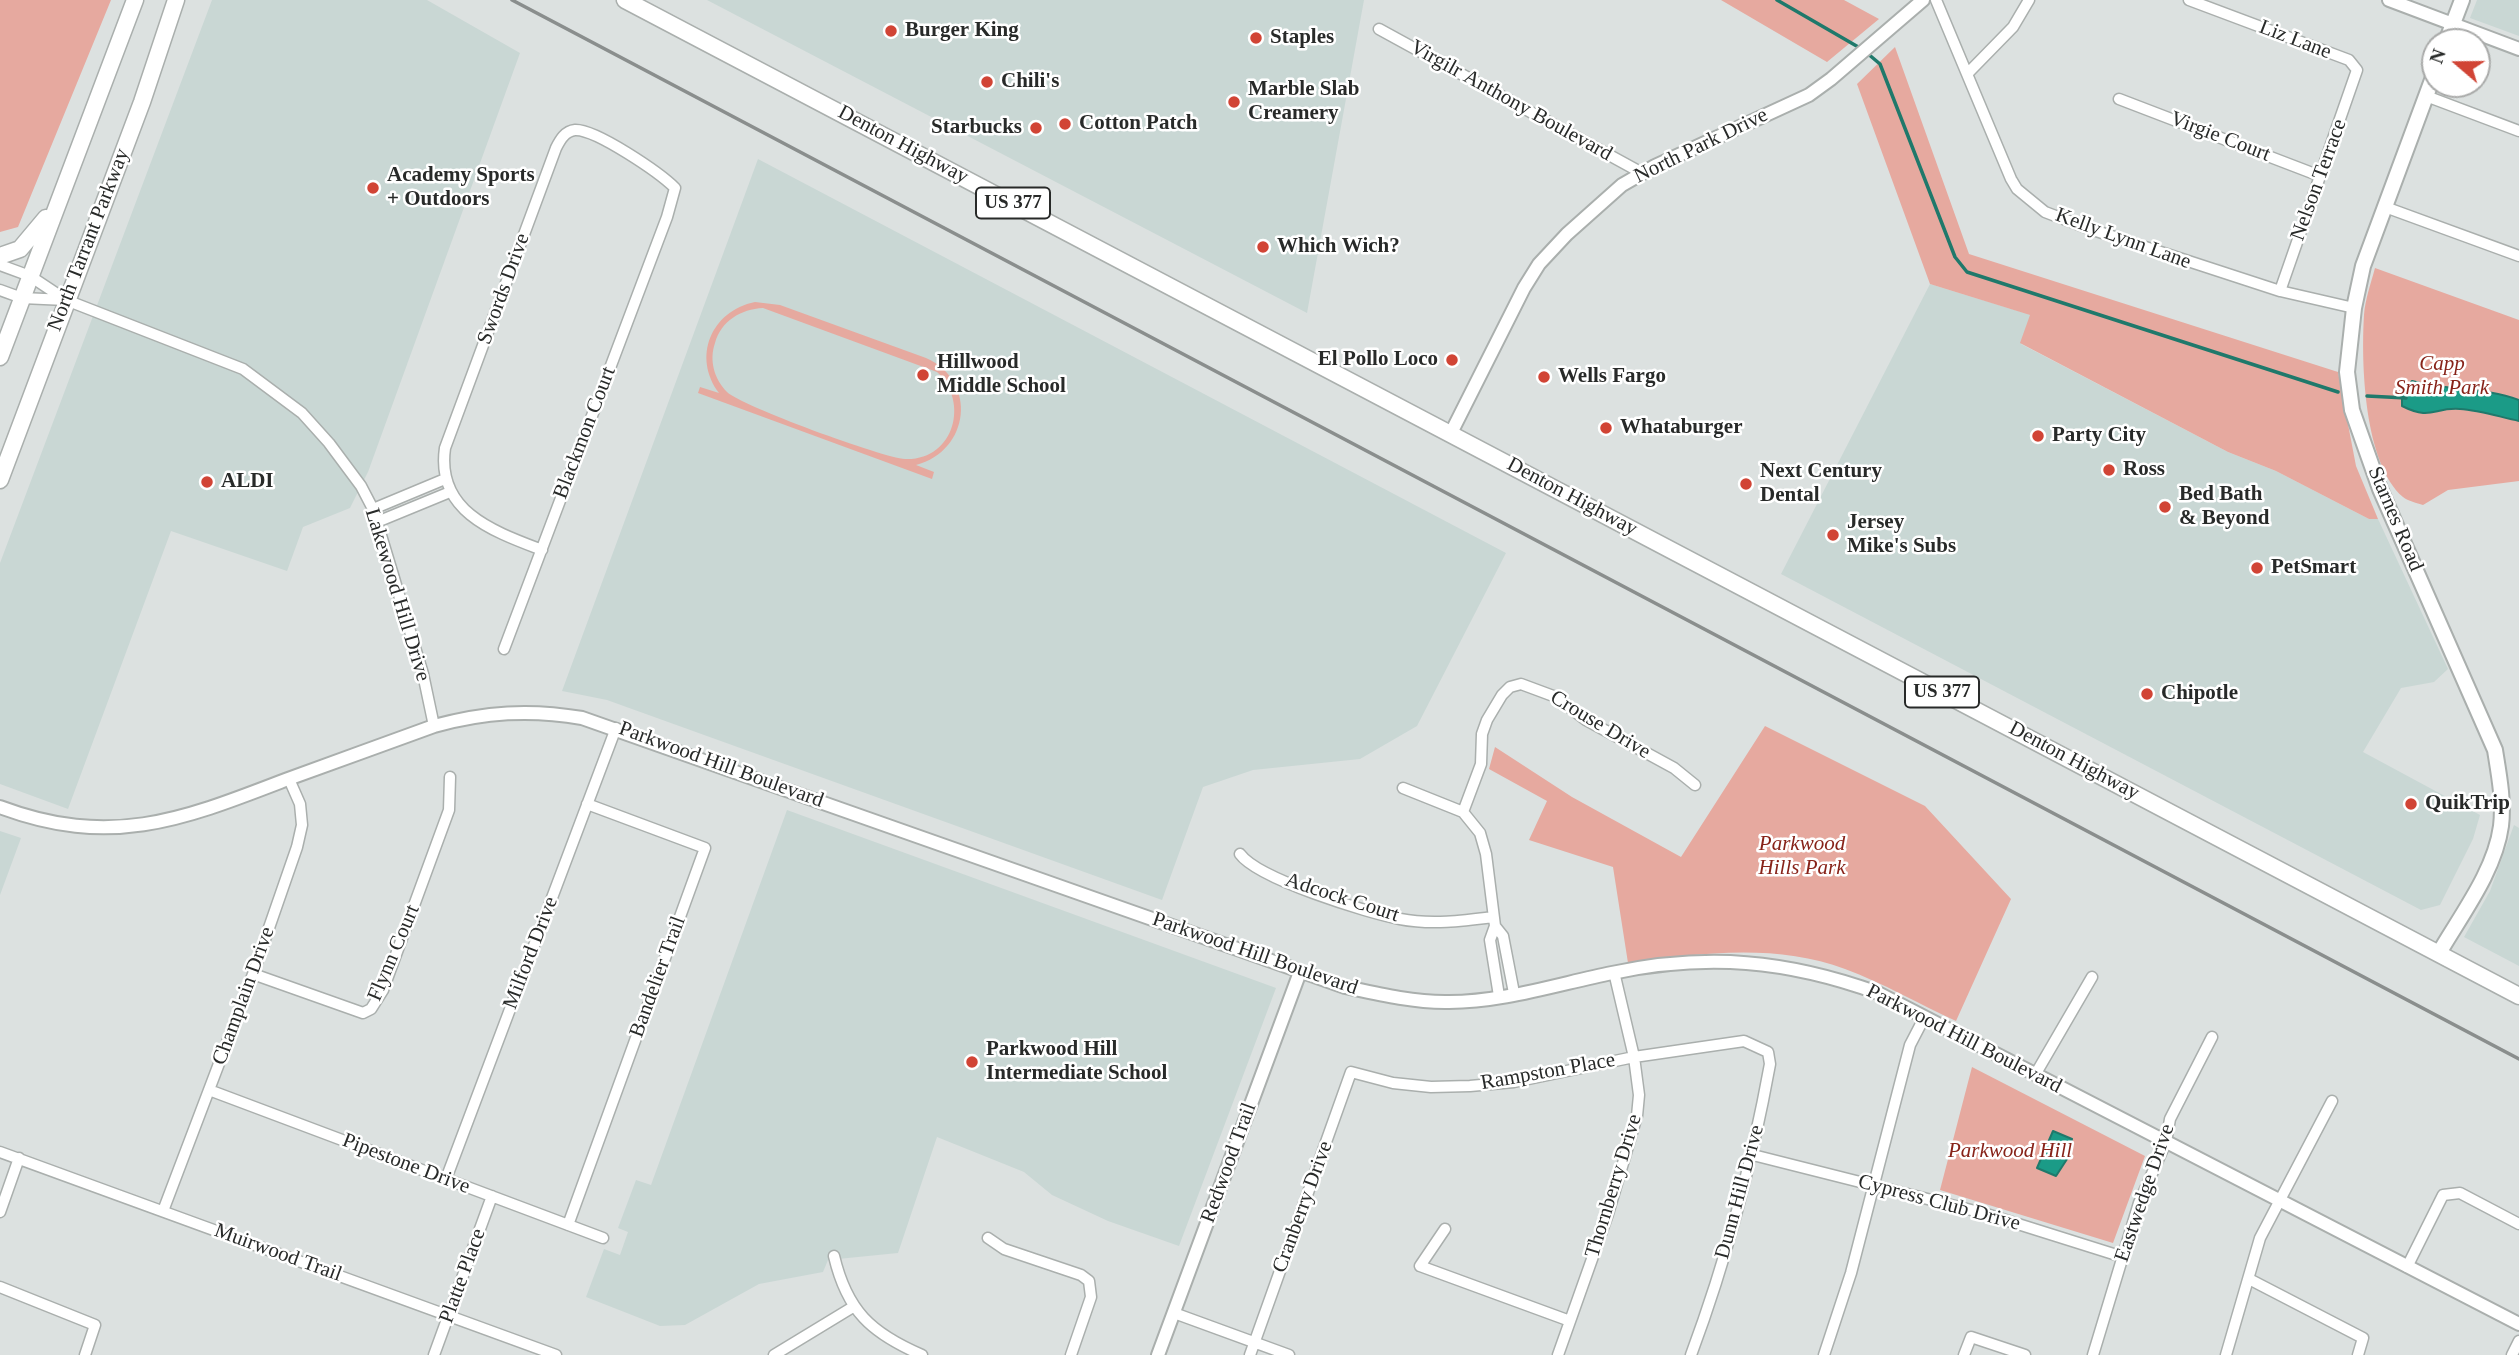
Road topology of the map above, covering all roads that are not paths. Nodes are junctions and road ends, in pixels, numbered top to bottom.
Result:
1 (135, 0) edge
2 (177, 0) edge
3 (1923, 0) edge
4 (1936, 0) edge
5 (2029, 0) edge
6 (2189, 0) edge
7 (2389, 0) edge
8 (2462, 0) edge
9 (636, 2) edge
10 (2453, 24) junction
11 (2451, 28) edge
12 (1379, 29) dead end
13 (2519, 49) edge
14 (2357, 70) joint
15 (1969, 72) junction
16 (2425, 98) edge
17 (2431, 98) edge
18 (2119, 99) dead end
19 (2519, 131) edge
20 (1642, 173) junction
21 (2320, 176) junction
22 (58, 202) junction
23 (2385, 206) junction
24 (667, 217) joint
25 (0, 256) edge
26 (2519, 257) edge
27 (0, 265) edge
28 (30, 276) junction
29 (0, 290) edge
30 (2280, 291) junction
31 (22, 298) junction
32 (66, 300) junction
33 (2354, 308) junction
34 (0, 357) edge
35 (1451, 433) junction
36 (445, 479) junction
37 (0, 480) edge
38 (450, 492) junction
39 (373, 509) junction
40 (377, 522) junction
41 (541, 550) junction
42 (504, 649) dead end
43 (434, 726) junction
44 (615, 728) junction
45 (450, 777) dead end
46 (289, 779) junction
47 (1695, 785) dead end
48 (1403, 788) dead end
49 (587, 804) junction
50 (0, 807) edge
51 (1463, 812) junction
52 (1240, 854) dead end
53 (1494, 922) junction
54 (2439, 953) junction
55 (1300, 972) junction
56 (1614, 972) junction
57 (253, 974) junction
58 (2092, 977) dead end
59 (1514, 993) junction
60 (1499, 996) junction
61 (2519, 996) edge
62 (1924, 1018) junction
63 (2212, 1037) dead end
64 (1744, 1041) joint
65 (1633, 1057) junction
66 (1352, 1072) joint
67 (2035, 1075) junction
68 (209, 1090) junction
69 (2332, 1101) dead end
70 (2166, 1142) junction
71 (0, 1152) edge
72 (1753, 1154) junction
73 (19, 1158) junction
74 (446, 1179) junction
75 (1875, 1185) junction
76 (492, 1196) junction
77 (2280, 1203) junction
78 (163, 1211) junction
79 (0, 1212) edge
80 (2519, 1224) edge
81 (568, 1225) junction
82 (1445, 1229) dead end
83 (604, 1238) dead end
84 (988, 1238) dead end
85 (834, 1256) dead end
86 (2123, 1257) junction
87 (2407, 1267) junction
88 (2249, 1279) junction
89 (0, 1287) edge
90 (853, 1307) junction
91 (1174, 1313) junction
92 (449, 1315) junction
93 (1570, 1321) junction
94 (2519, 1324) edge
95 (2519, 1341) edge
96 (1254, 1342) junction
97 (85, 1355) edge
98 (434, 1355) edge
99 (556, 1355) edge
100 (774, 1355) edge
101 (922, 1355) edge
102 (1070, 1355) edge
103 (1158, 1355) edge
104 (1250, 1355) edge
105 (1289, 1355) edge
106 (1558, 1355) edge
107 (1691, 1355) edge
108 (1824, 1355) edge
109 (1964, 1355) edge
110 (2025, 1355) edge
111 (2093, 1355) edge
112 (2226, 1355) edge
113 (2358, 1355) edge
114 (2512, 1355) edge

1 - 22 main road, North Tarrant Parkway
2 - 32 main road, North Tarrant Parkway
3 - 20 street, North Park Drive
4 - 15 street, Kelly Lynn Lane
5 - 15 street
6 - 14 street, Liz Lane
7 - 10 street
8 - 10 main road
9 - 35 main road, Denton Highway / US 377
10 - 11 main road
10 - 13 street
12 - 20 street, Virgilr Anthony Boulevard
14 - 21 street, Nelson Terrace
15 - 30 street, Kelly Lynn Lane
16 - 23 main road, Starnes Road
17 - 19 street
18 - 21 street, Virgie Court
20 - 35 street, North Park Drive
21 - 30 street, Nelson Terrace
22 - 25 main road
22 - 28 main road, North Tarrant Parkway
23 - 26 street
23 - 33 main road, Starnes Road
24 - 36 street, Swords Drive
24 - 41 street, Blackmon Court
27 - 28 street
28 - 31 main road, North Tarrant Parkway
28 - 32 street
29 - 31 street
30 - 33 street, Kelly Lynn Lane
31 - 32 street
31 - 34 main road, North Tarrant Parkway
32 - 37 main road, North Tarrant Parkway
32 - 39 street, Lakewood Hill Drive
33 - 54 main road, Starnes Road
35 - 54 main road, Denton Highway / US 377
36 - 38 street, Swords Drive
36 - 39 street
38 - 40 street
38 - 41 street, Swords Drive
39 - 40 street, Lakewood Hill Drive
40 - 43 street, Lakewood Hill Drive
41 - 42 street, Blackmon Court
43 - 44 street, Parkwood Hill Boulevard
43 - 46 street, Parkwood Hill Boulevard
44 - 49 street, Milford Drive
44 - 55 street, Parkwood Hill Boulevard
45 - 57 street, Flynn Court
46 - 50 street, Parkwood Hill Boulevard
46 - 57 street, Champlain Drive
47 - 51 street, Crouse Drive
48 - 51 street
49 - 74 street, Milford Drive
49 - 81 street, Bandelier Trail
51 - 53 street
52 - 53 street, Adcock Court
53 - 59 street
53 - 60 street
54 - 61 main road, Denton Highway / US 377
55 - 60 street, Parkwood Hill Boulevard
55 - 91 street, Redwood Trail
56 - 59 street, Parkwood Hill Boulevard
56 - 62 street, Parkwood Hill Boulevard
56 - 65 street, Thornberry Drive
57 - 68 street, Champlain Drive
58 - 67 street
59 - 60 street, Parkwood Hill Boulevard
62 - 67 street, Parkwood Hill Boulevard
62 - 75 street
63 - 70 street, Eastwedge Drive
64 - 65 street, Rampston Place
64 - 72 street, Dunn Hill Drive
65 - 66 street, Rampston Place
65 - 93 street, Thornberry Drive
66 - 96 street, Cranberry Drive
67 - 70 street, Parkwood Hill Boulevard
68 - 74 street, Pipestone Drive
68 - 78 street, Champlain Drive
69 - 77 street
70 - 77 street, Parkwood Hill Boulevard
70 - 86 street, Eastwedge Drive
71 - 73 street, Muirwood Trail
72 - 75 street, Cypress Club Drive
72 - 107 street, Dunn Hill Drive
73 - 78 street, Muirwood Trail
73 - 79 street
74 - 76 street, Pipestone Drive
75 - 86 street, Cypress Club Drive
75 - 108 street
76 - 81 street, Pipestone Drive
76 - 92 street, Platte Place
77 - 87 street, Parkwood Hill Boulevard
77 - 88 street
78 - 92 street, Muirwood Trail
80 - 87 street
81 - 83 street, Pipestone Drive
82 - 93 street
84 - 102 street
85 - 90 street
86 - 111 street, Eastwedge Drive
87 - 94 street, Parkwood Hill Boulevard
88 - 112 street
88 - 113 street
89 - 97 street
90 - 100 street
90 - 101 street
91 - 96 street
91 - 103 street, Redwood Trail
92 - 98 street, Platte Place
92 - 99 street, Muirwood Trail
93 - 106 street, Thornberry Drive
95 - 114 street
96 - 104 street, Cranberry Drive
96 - 105 street
109 - 110 street

